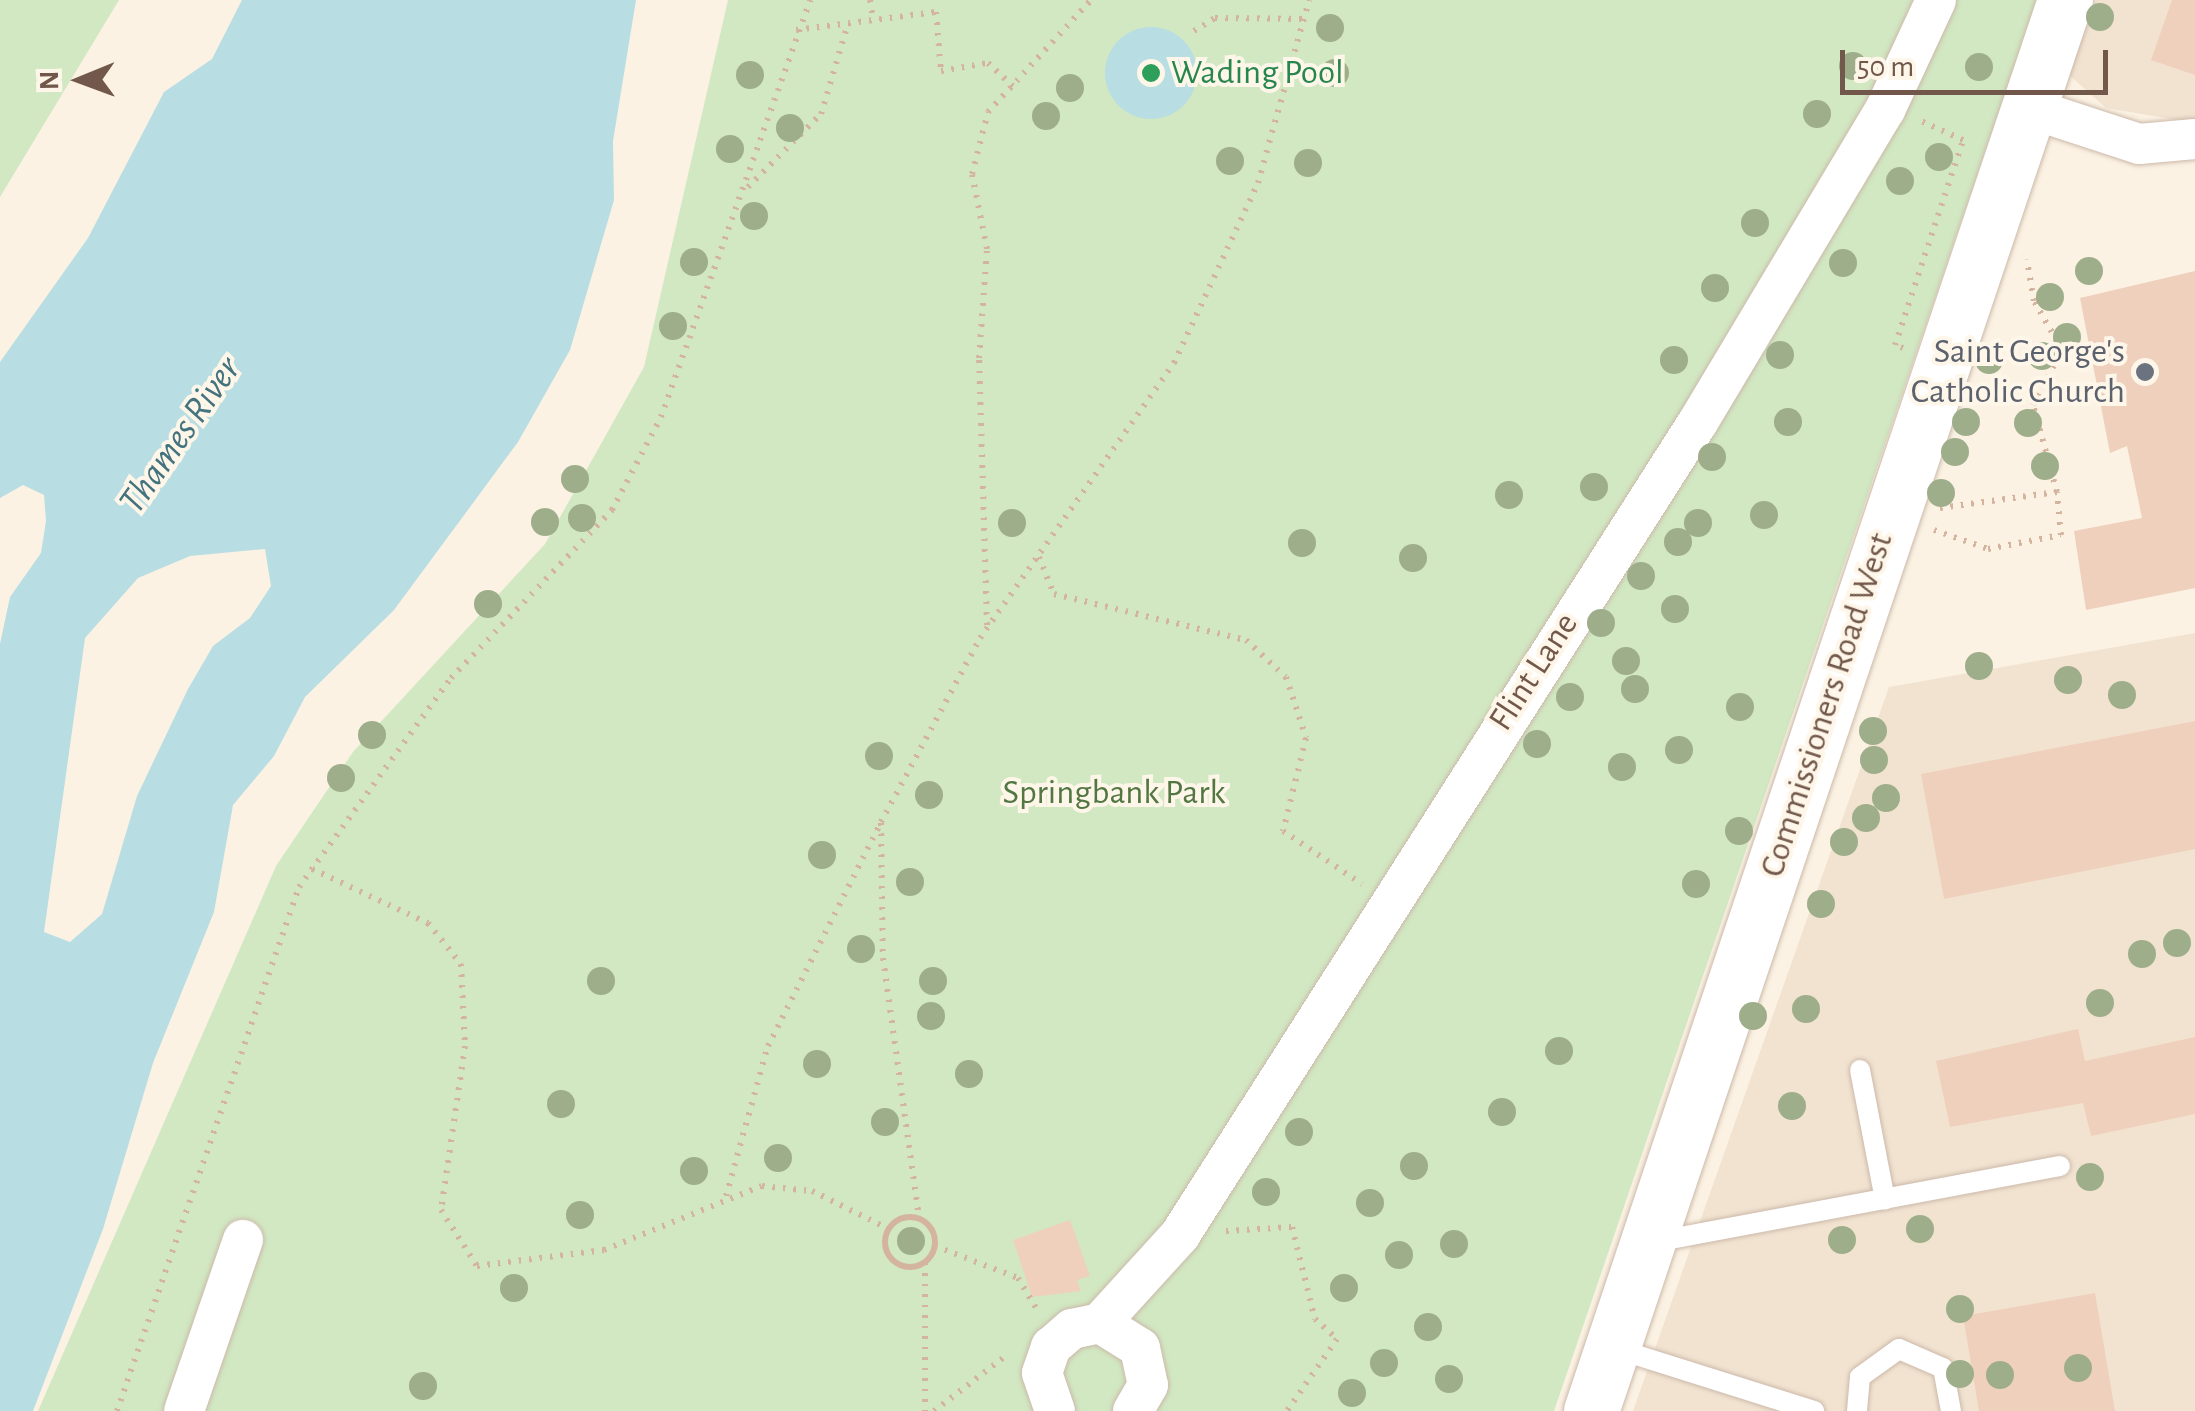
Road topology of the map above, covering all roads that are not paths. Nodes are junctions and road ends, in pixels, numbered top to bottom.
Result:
1 (1936, 0) edge
2 (2066, 0) edge
3 (2026, 107) junction
4 (2195, 139) edge
5 (1860, 1070) dead end
6 (2060, 1166) dead end
7 (1885, 1200) junction
8 (243, 1240) dead end
9 (1647, 1243) junction
10 (1100, 1323) junction
11 (1612, 1348) junction
12 (184, 1411) edge
13 (1054, 1411) edge
14 (1133, 1411) edge
15 (1591, 1411) edge
16 (1814, 1411) edge
17 (1856, 1411) edge
18 (1951, 1411) edge

1 - 10 street, Flint Lane
2 - 3 main road, Commissioners Road West
3 - 4 street
3 - 9 main road, Commissioners Road West
5 - 7 lane
6 - 7 lane
7 - 9 lane
8 - 12 street
9 - 11 main road, Commissioners Road West
10 - 13 street
10 - 14 street
11 - 15 main road, Commissioners Road West
11 - 16 lane
17 - 18 lane

